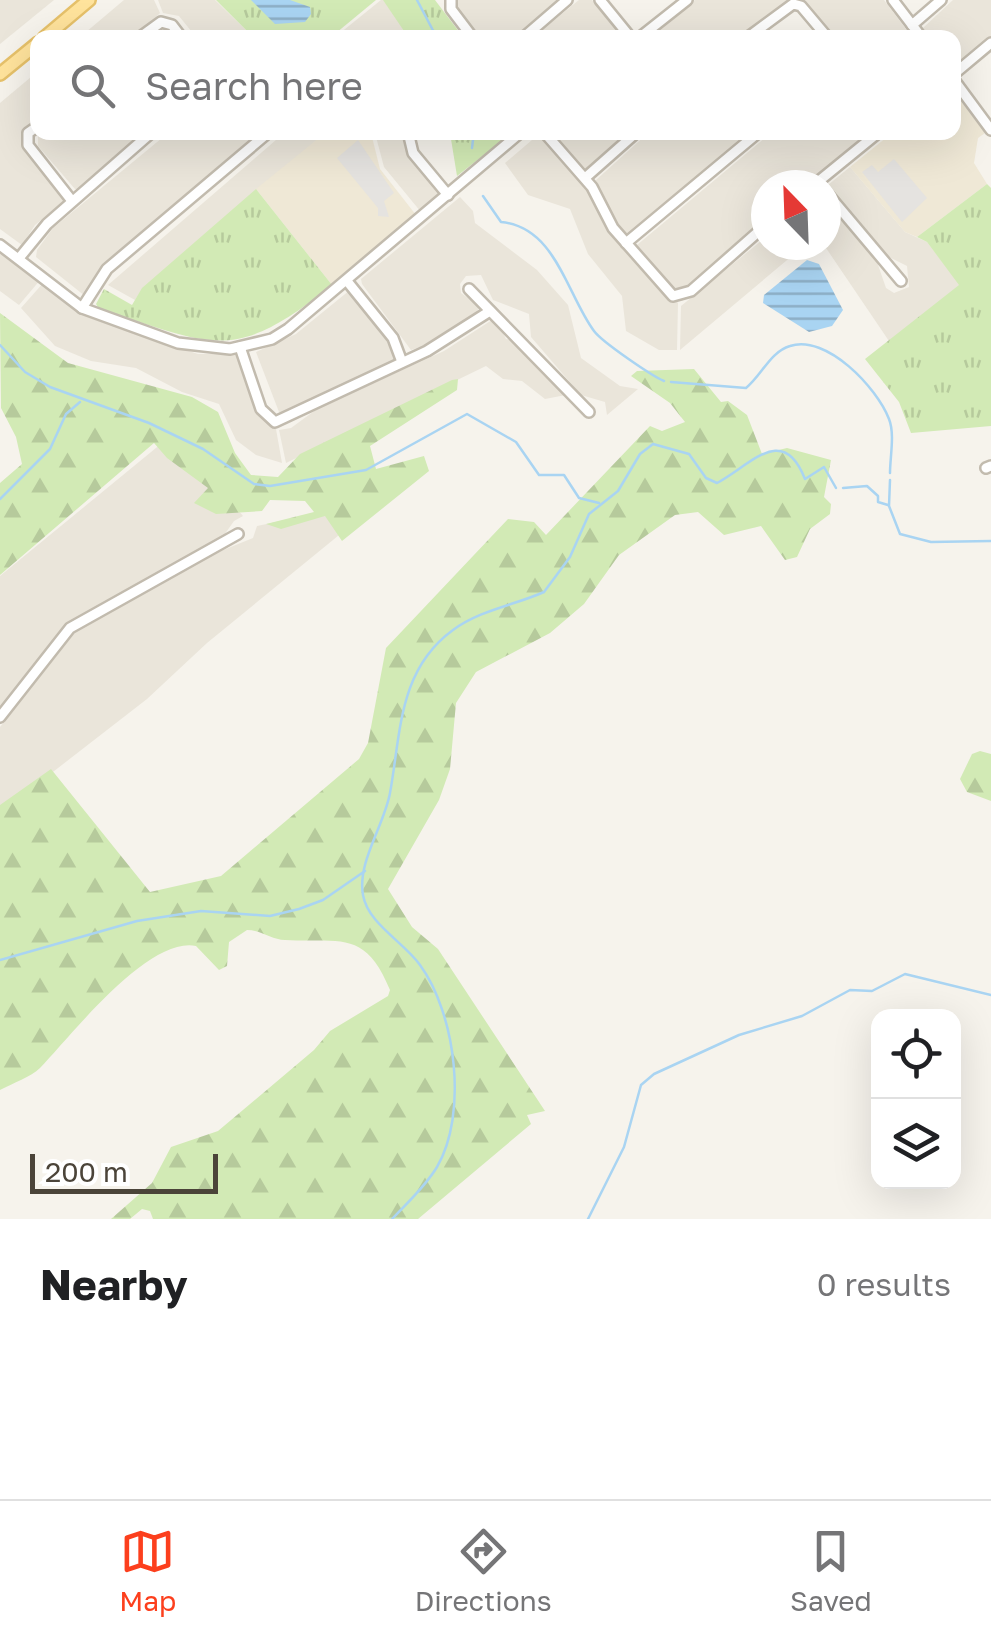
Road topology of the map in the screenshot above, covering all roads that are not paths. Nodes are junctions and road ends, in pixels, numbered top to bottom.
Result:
1 (89, 0) edge
2 (450, 0) edge
3 (567, 0) edge
4 (600, 0) edge
5 (686, 0) edge
6 (893, 0) edge
7 (941, 0) edge
8 (912, 25) junction
9 (53, 30) edge
10 (150, 30) edge
11 (176, 30) edge
12 (466, 30) edge
13 (532, 30) edge
14 (628, 30) edge
15 (646, 30) edge
16 (758, 30) edge
17 (821, 30) edge
18 (916, 30) edge
19 (991, 43) edge
20 (30, 50) edge
21 (961, 71) edge
22 (0, 74) edge
23 (961, 87) edge
24 (991, 130) edge
25 (30, 132) edge
26 (143, 140) edge
27 (261, 140) edge
28 (410, 140) edge
29 (512, 140) edge
30 (551, 140) edge
31 (627, 140) edge
32 (749, 140) edge
33 (869, 140) edge
34 (833, 170) edge
35 (585, 178) junction
36 (448, 195) junction
37 (72, 201) junction
38 (841, 210) edge
39 (751, 238) edge
40 (626, 243) junction
41 (0, 244) edge
42 (20, 257) junction
43 (347, 281) junction
44 (900, 281) dead end
45 (469, 289) dead end
46 (82, 308) junction
47 (490, 311) junction
48 (240, 347) junction
49 (402, 362) junction
50 (588, 412) dead end
51 (238, 534) dead end
52 (0, 717) edge

1 - 9 main road
2 - 12 street
3 - 13 street
4 - 14 street
5 - 15 street
6 - 8 street
7 - 8 street
8 - 18 street
10 - 11 street
16 - 17 street
19 - 21 street
20 - 22 main road
23 - 24 street
25 - 37 street
26 - 37 street
27 - 46 street
28 - 36 street
29 - 36 street
30 - 35 street
31 - 35 street
32 - 40 street
33 - 34 street
35 - 40 street
36 - 43 street
37 - 42 street
38 - 44 street
39 - 40 street
41 - 42 street
42 - 46 street
43 - 48 street
43 - 49 street
45 - 47 street
46 - 48 street
47 - 49 street
47 - 50 street
48 - 49 street
51 - 52 street

